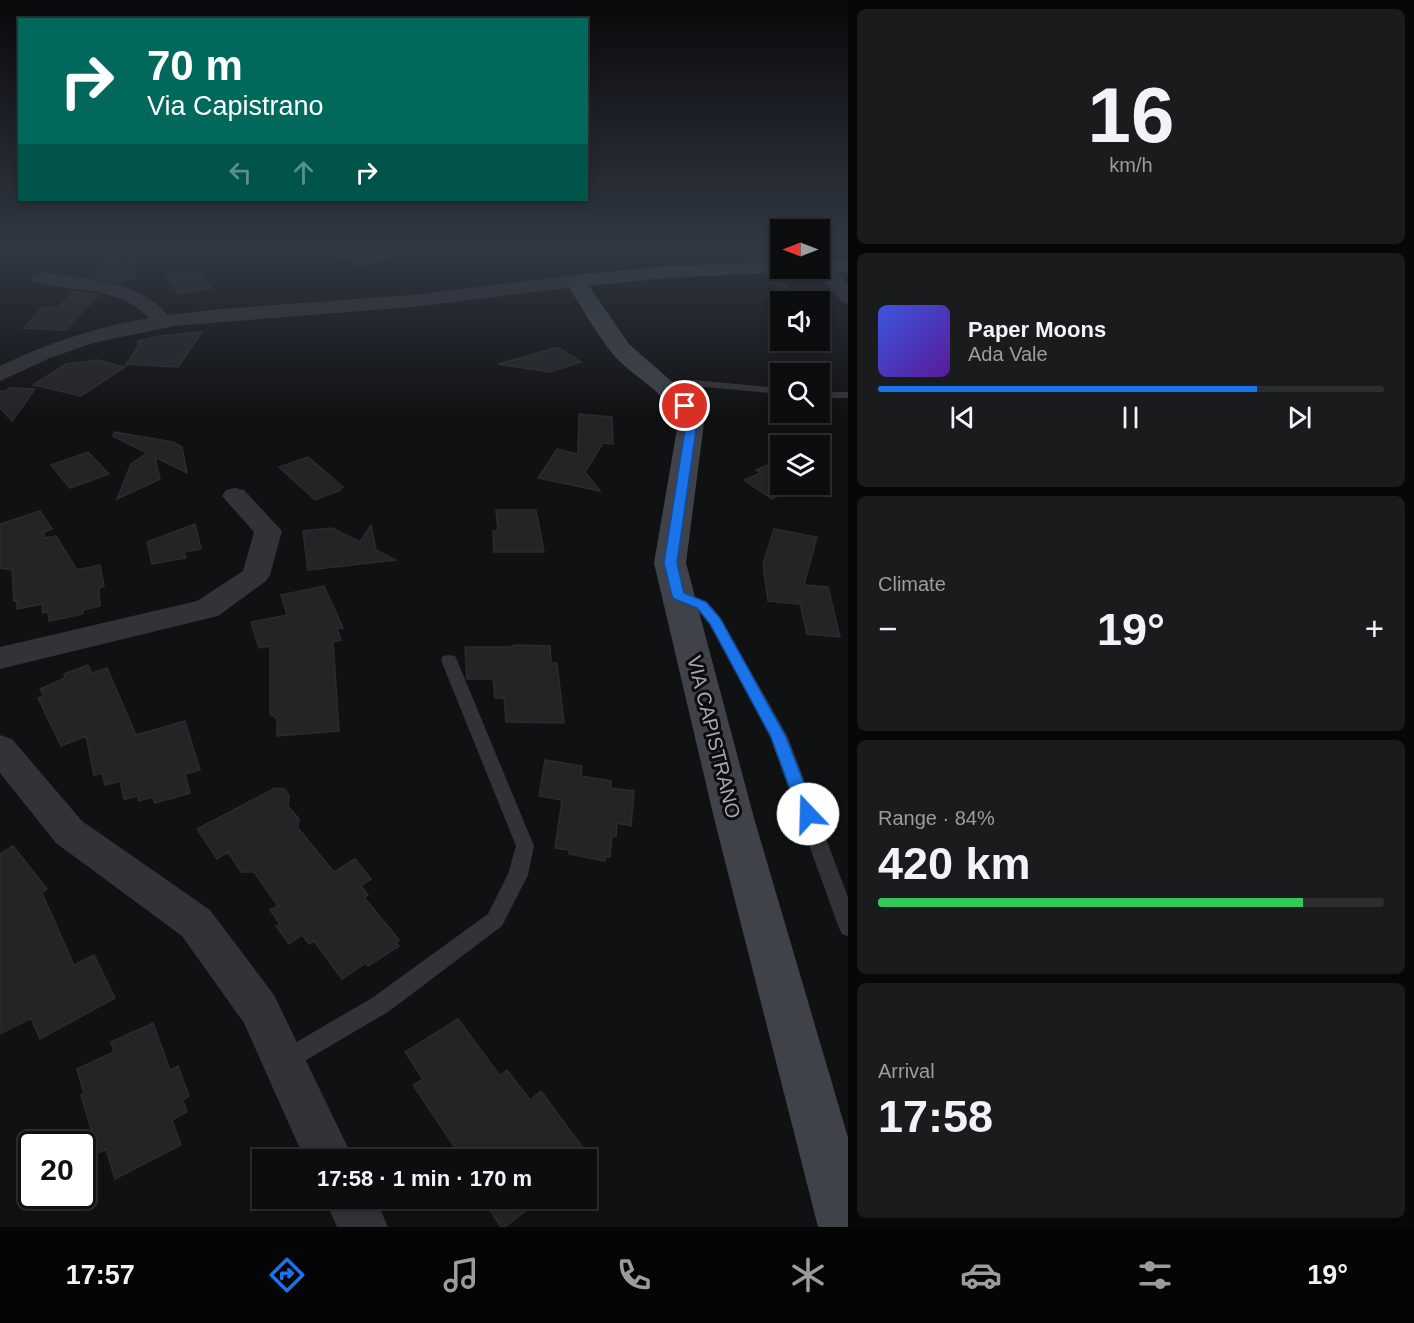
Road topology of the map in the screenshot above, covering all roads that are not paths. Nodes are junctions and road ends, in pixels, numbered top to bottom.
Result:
1 (144, 302) edge
2 (398, 302) edge
3 (589, 302) edge
4 (162, 321) junction
5 (0, 374) edge
6 (662, 385) junction
7 (770, 390) edge
8 (830, 395) edge
9 (848, 395) edge
10 (235, 496) dead end
11 (678, 596) junction
12 (0, 658) edge
13 (448, 660) dead end
14 (0, 748) edge
15 (848, 925) edge
16 (284, 1062) junction
17 (325, 1149) edge
18 (354, 1209) edge
19 (363, 1227) edge
20 (846, 1227) edge

1 - 4 street
2 - 4 street
3 - 6 street, VIA CAPISTRANO
4 - 5 street
6 - 7 lane
6 - 11 street, VIA CAPISTRANO
8 - 9 lane
10 - 12 street
11 - 15 lane
11 - 20 street, VIA CAPISTRANO
13 - 16 lane
14 - 16 street
16 - 17 street
18 - 19 street

